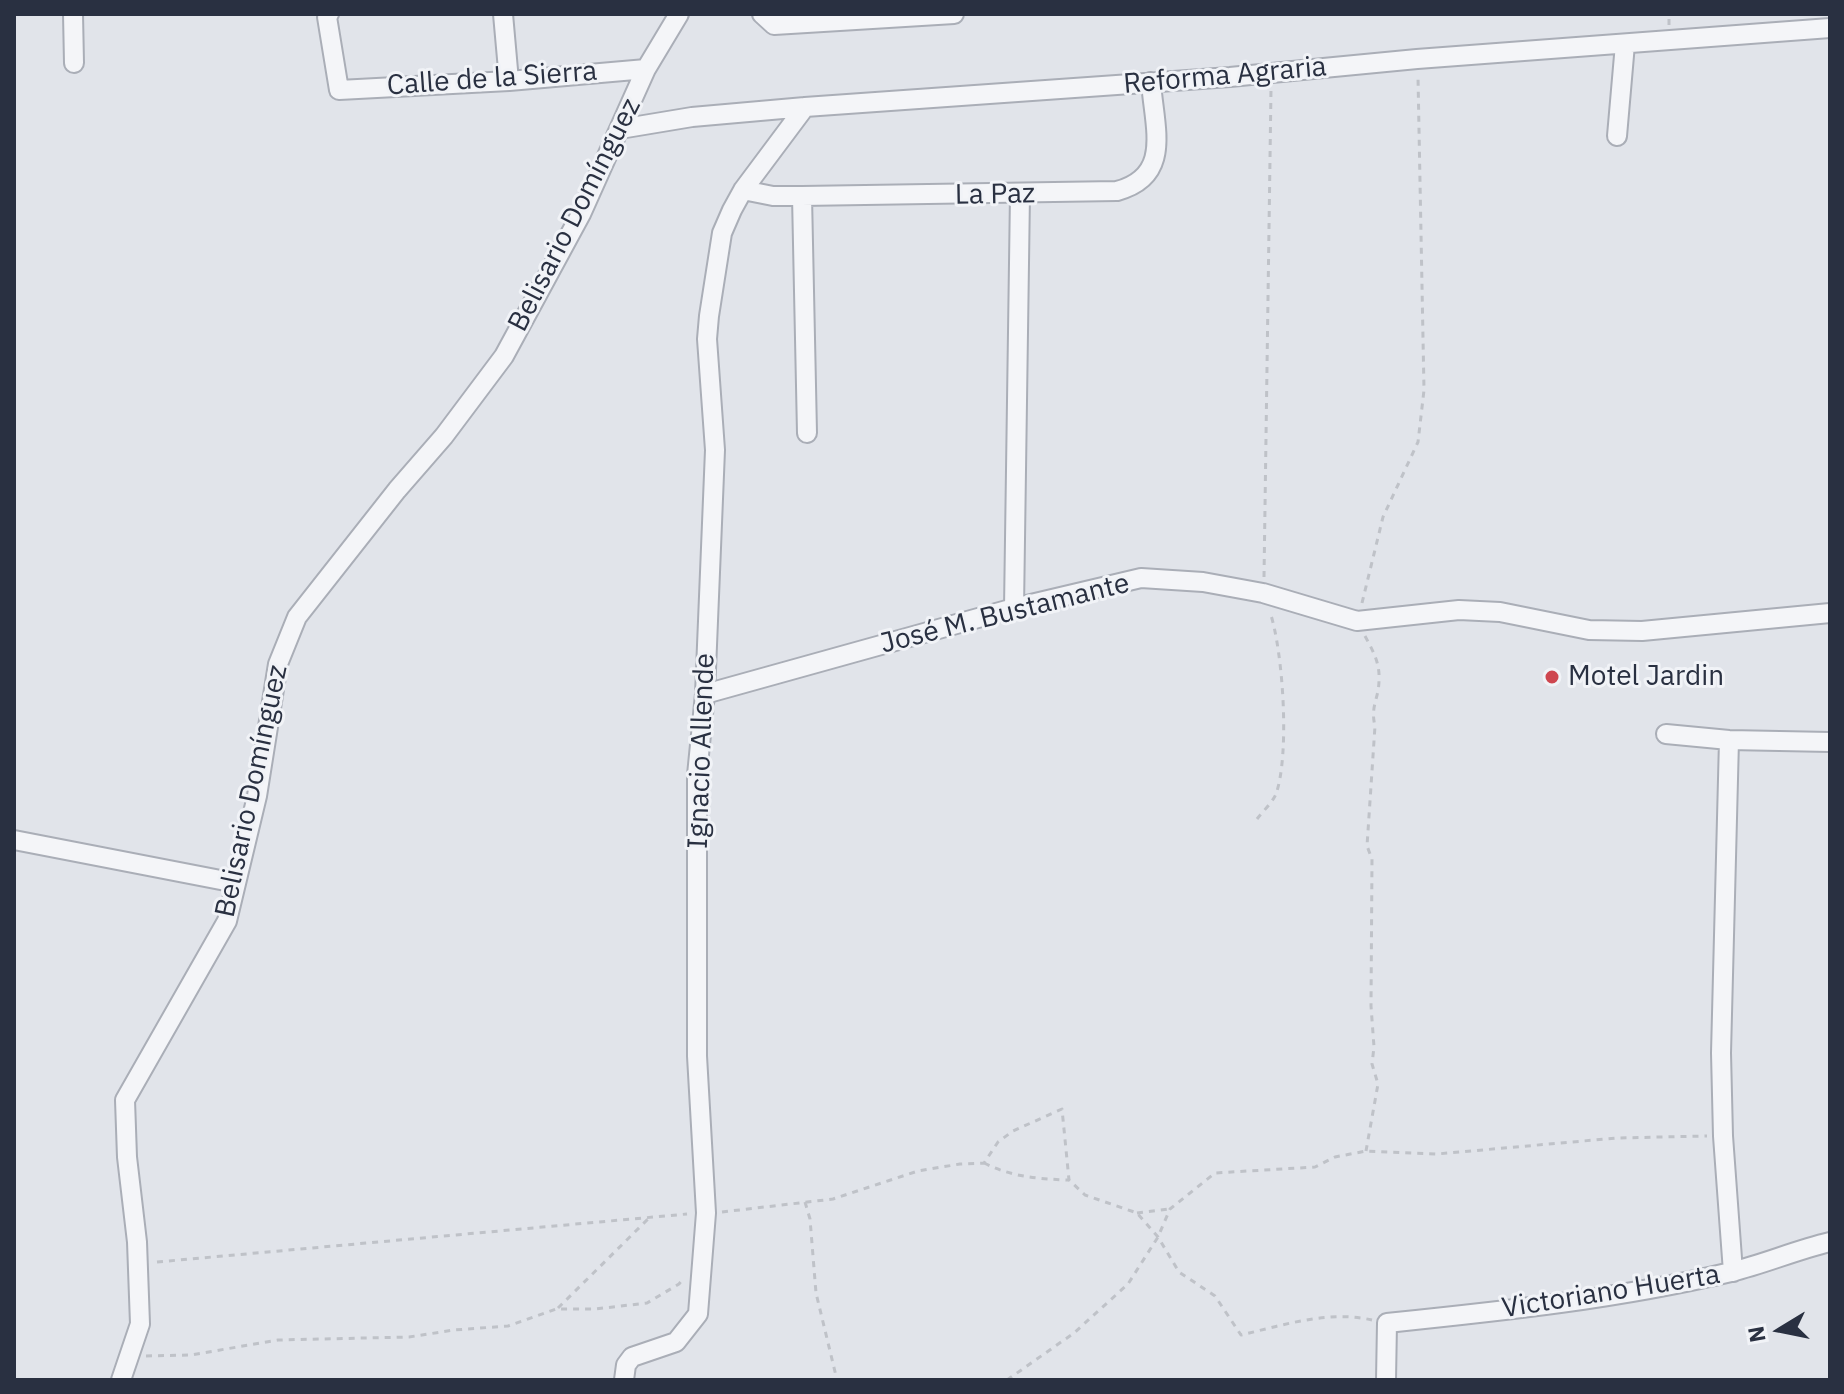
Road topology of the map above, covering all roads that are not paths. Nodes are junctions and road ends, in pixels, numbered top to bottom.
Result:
1 (73, 14) edge
2 (329, 14) edge
3 (503, 14) edge
4 (679, 14) edge
5 (762, 14) edge
6 (954, 14) edge
7 (1830, 28) edge
8 (1625, 44) junction
9 (74, 63) dead end
10 (646, 69) junction
11 (509, 81) junction
12 (1151, 82) junction
13 (805, 107) junction
14 (620, 129) junction
15 (1617, 136) dead end
16 (743, 190) junction
17 (1020, 194) junction
18 (802, 196) junction
19 (807, 433) dead end
20 (1014, 608) junction
21 (1830, 613) edge
22 (705, 694) junction
23 (1666, 734) dead end
24 (1729, 740) junction
25 (1830, 742) edge
26 (14, 840) edge
27 (236, 883) junction
28 (1830, 1242) edge
29 (1733, 1272) junction
30 (121, 1380) edge
31 (624, 1380) edge
32 (1386, 1380) edge

1 - 9 street
2 - 11 street, Calle de la Sierra
3 - 11 street
4 - 10 street, Belisario Domínguez
5 - 6 street
7 - 8 street, Reforma Agraria
8 - 12 street, Reforma Agraria
8 - 15 street
10 - 11 street, Calle de la Sierra
10 - 14 street, Belisario Domínguez
12 - 13 street, Reforma Agraria
12 - 17 street, La Paz
13 - 14 street, Reforma Agraria
13 - 16 street, Ignacio Allende
14 - 27 street, Belisario Domínguez
16 - 18 street, La Paz
16 - 22 street, Ignacio Allende
17 - 18 street, La Paz
17 - 20 street
18 - 19 street
20 - 21 street, José M. Bustamante
20 - 22 street, José M. Bustamante
22 - 31 street, Ignacio Allende
23 - 24 street
24 - 25 street
24 - 29 street
26 - 27 street
27 - 30 street, Belisario Domínguez
28 - 29 street, Victoriano Huerta
29 - 32 street, Victoriano Huerta

